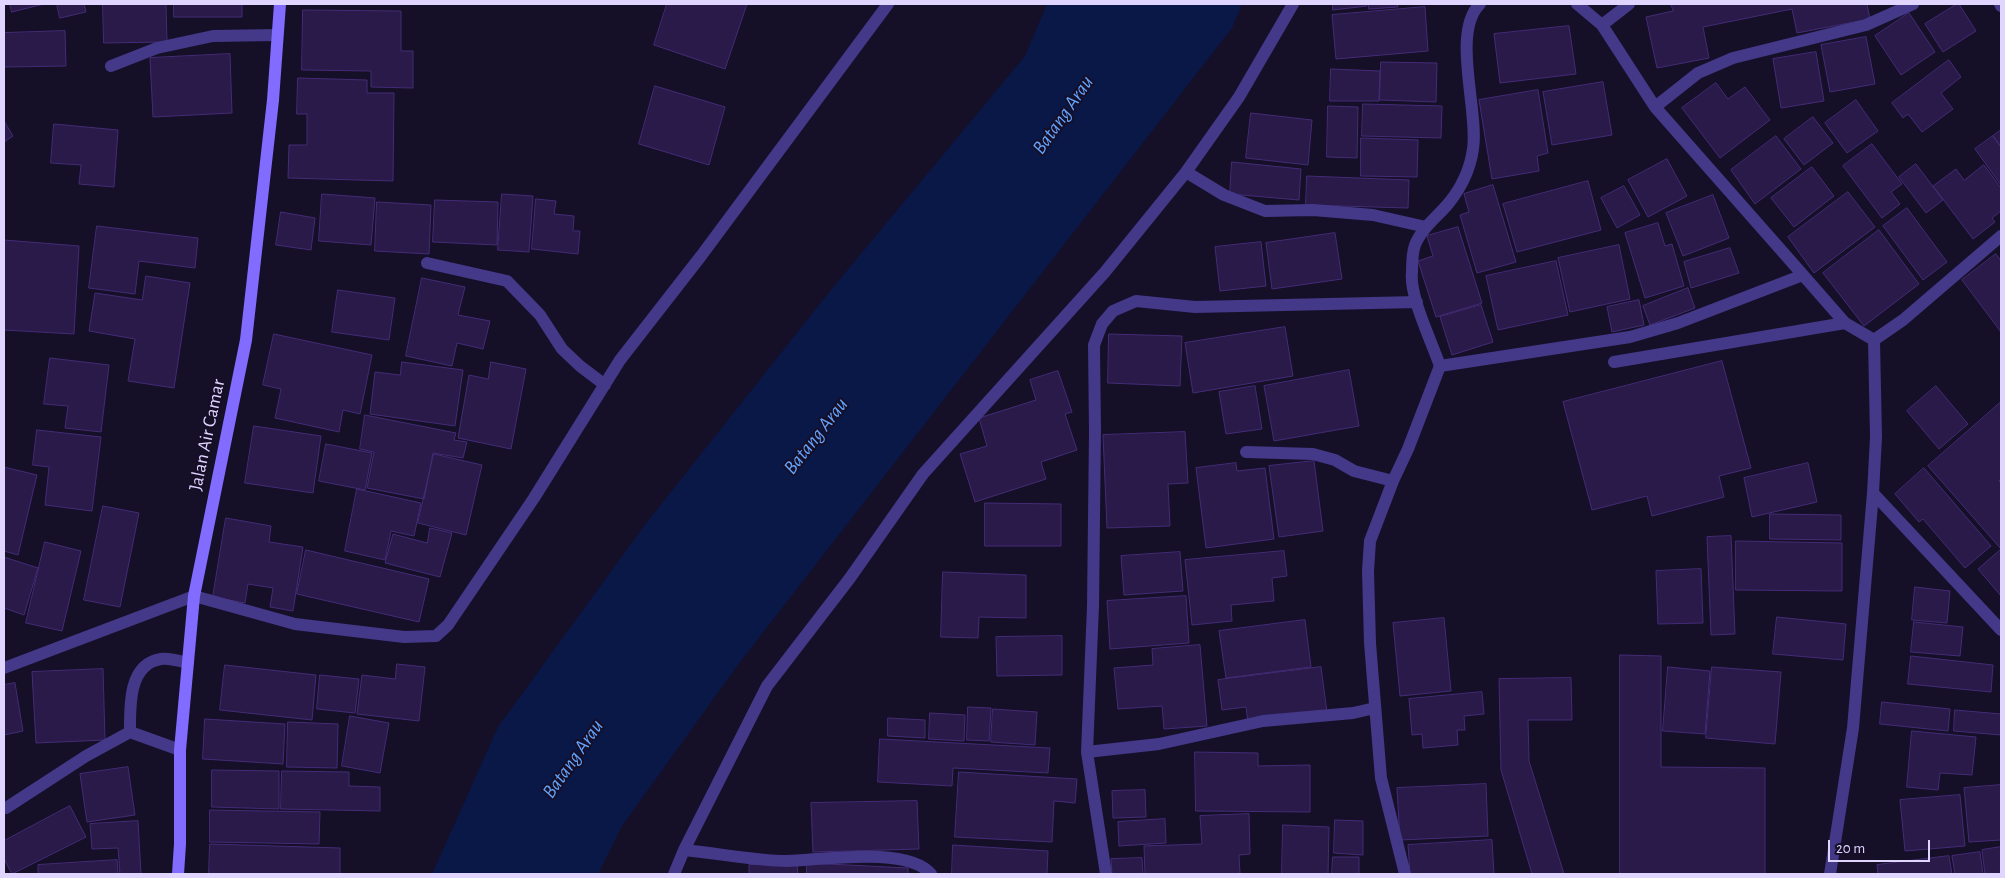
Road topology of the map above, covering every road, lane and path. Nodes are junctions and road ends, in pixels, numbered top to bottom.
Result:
1 (280, 4) edge
2 (888, 4) edge
3 (1293, 4) edge
4 (1480, 4) edge
5 (1577, 4) edge
6 (1630, 4) edge
7 (1907, 5) edge
8 (1602, 26) junction
9 (277, 35) junction
10 (111, 66) dead end
11 (1655, 108) junction
12 (1186, 172) junction
13 (1426, 227) junction
14 (2001, 236) edge
15 (426, 263) dead end
16 (1803, 275) junction
17 (1417, 302) junction
18 (1845, 322) junction
19 (1874, 340) junction
20 (1614, 362) dead end
21 (1440, 366) junction
22 (605, 385) junction
23 (1246, 452) dead end
24 (1393, 481) junction
25 (1873, 493) junction
26 (194, 596) junction
27 (2001, 630) edge
28 (188, 663) junction
29 (4, 668) edge
30 (1375, 708) junction
31 (130, 732) junction
32 (180, 750) junction
33 (1087, 752) junction
34 (6, 808) dead end
35 (684, 850) junction
36 (178, 874) edge
37 (674, 874) edge
38 (931, 874) edge
39 (1106, 874) edge
40 (1404, 874) edge
41 (1830, 874) edge

1 - 9 main road, Jalan Air Camar
2 - 22 street
3 - 12 street
4 - 13 street
5 - 8 street
6 - 8 street
7 - 11 street
8 - 11 street
9 - 10 street
9 - 26 main road, Jalan Air Camar
11 - 16 street
12 - 13 street
12 - 35 street
13 - 17 street
14 - 19 street
15 - 22 street
16 - 18 street
16 - 21 street
17 - 21 street
17 - 33 street
18 - 19 street
18 - 20 street
19 - 25 street
21 - 24 street
22 - 26 street
23 - 24 street
24 - 30 street
25 - 27 street
25 - 41 street
26 - 28 main road, Jalan Air Camar
26 - 29 street
28 - 31 street
28 - 32 main road, Jalan Air Camar
30 - 33 street
30 - 40 street
31 - 32 street
31 - 34 street
32 - 36 main road, Jalan Air Camar
33 - 39 street
35 - 37 street
35 - 38 street

